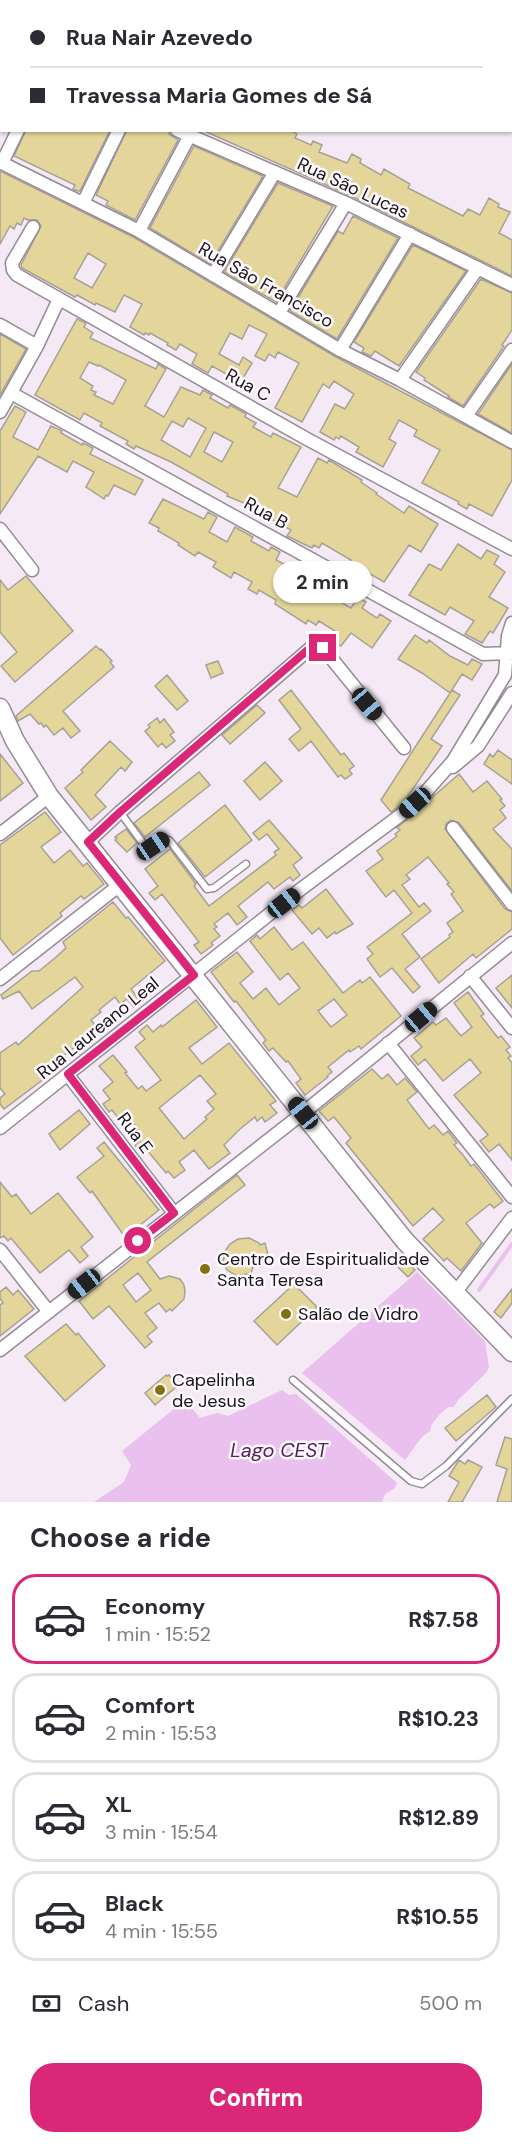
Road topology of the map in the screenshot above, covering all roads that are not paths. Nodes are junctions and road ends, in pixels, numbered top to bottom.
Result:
1 (17, 132) edge
2 (117, 132) edge
3 (180, 132) edge
4 (189, 137) junction
5 (1, 162) edge
6 (275, 172) junction
7 (83, 203) junction
8 (346, 203) junction
9 (33, 226) dead end
10 (139, 231) junction
11 (410, 234) junction
12 (478, 268) junction
13 (213, 275) junction
14 (512, 285) edge
15 (59, 299) junction
16 (279, 313) junction
17 (0, 325) edge
18 (37, 346) junction
19 (340, 350) junction
20 (512, 350) edge
21 (400, 380) junction
22 (11, 393) junction
23 (0, 412) edge
24 (466, 416) junction
25 (512, 442) edge
26 (0, 529) edge
27 (512, 549) edge
28 (32, 570) dead end
29 (512, 623) edge
30 (509, 653) edge
31 (512, 693) edge
32 (0, 708) edge
33 (0, 725) edge
34 (15, 741) junction
35 (404, 748) dead end
36 (443, 775) junction
37 (49, 796) junction
38 (120, 812) junction
39 (453, 828) dead end
40 (0, 834) edge
41 (88, 842) junction
42 (246, 864) dead end
43 (121, 884) junction
44 (512, 904) edge
45 (512, 944) edge
46 (194, 975) junction
47 (470, 976) junction
48 (0, 979) edge
49 (512, 1028) edge
50 (388, 1043) junction
51 (68, 1074) junction
52 (303, 1113) junction
53 (0, 1128) edge
54 (512, 1197) edge
55 (174, 1213) junction
56 (512, 1218) edge
57 (0, 1250) edge
58 (455, 1293) junction
59 (49, 1312) junction
60 (0, 1350) edge
61 (512, 1352) edge
62 (293, 1380) dead end
63 (512, 1399) edge

1 - 5 street
2 - 7 street
3 - 4 street, Rua São Lucas
4 - 6 street, Rua São Lucas
4 - 10 street
5 - 7 street, Rua São Francisco
6 - 8 street, Rua São Lucas
6 - 13 street
7 - 10 street, Rua São Francisco
8 - 11 street, Rua São Lucas
8 - 16 street
9 - 15 street, Rua C
10 - 13 street, Rua São Francisco
11 - 12 street, Rua São Lucas
11 - 19 street
12 - 14 street, Rua São Lucas
12 - 21 street
13 - 16 street, Rua São Francisco
15 - 18 street
15 - 27 street, Rua C
16 - 19 street, Rua São Francisco
17 - 18 street
18 - 22 street
19 - 21 street, Rua São Francisco
20 - 24 street
21 - 24 street, Rua São Francisco
22 - 23 street
22 - 30 street, Rua B
24 - 25 street, Rua São Francisco
26 - 28 street
29 - 30 street, Rua Laureano Leal
30 - 36 street, Rua Laureano Leal
31 - 36 street, Rua Laureano Leal
32 - 34 street
33 - 34 street
34 - 37 street
35 - 38 street
36 - 46 street, Rua Laureano Leal
37 - 40 street
37 - 41 street
38 - 41 street
38 - 42 lane
39 - 44 street
41 - 43 street
43 - 46 street
43 - 48 street
45 - 47 street
46 - 51 street, Rua Laureano Leal
46 - 52 street
47 - 49 street
47 - 50 street
50 - 52 street
50 - 54 street
51 - 53 street, Rua Laureano Leal
51 - 55 street, Rua E
52 - 55 street
52 - 58 street
55 - 59 street
56 - 58 street
57 - 59 street
58 - 61 street
59 - 60 street
62 - 63 lane

